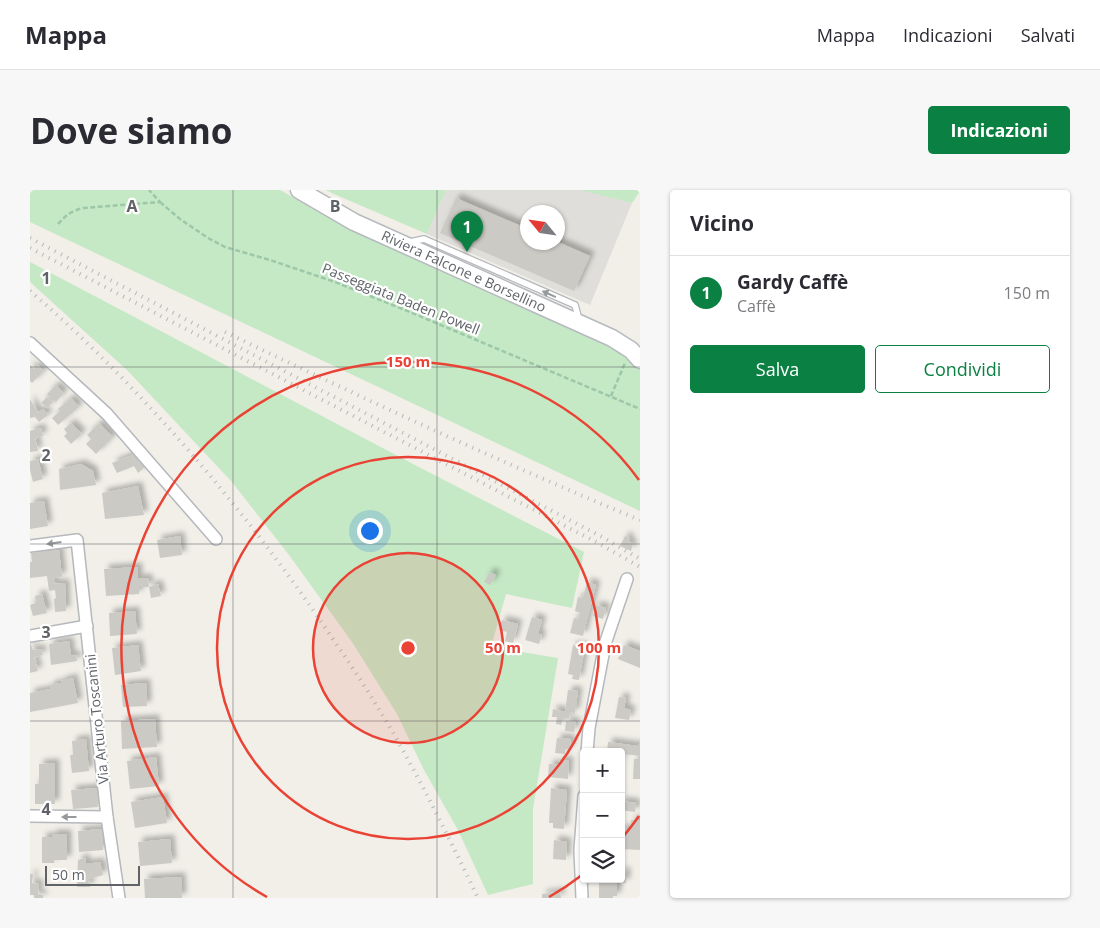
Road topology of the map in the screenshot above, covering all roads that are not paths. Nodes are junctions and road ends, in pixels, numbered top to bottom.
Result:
1 (299, 190) edge
2 (30, 343) edge
3 (637, 354) edge
4 (216, 539) dead end
5 (30, 546) edge
6 (627, 579) dead end
7 (88, 626) junction
8 (30, 636) edge
9 (587, 748) edge
10 (30, 816) edge
11 (107, 817) junction
12 (581, 838) edge
13 (119, 898) edge
14 (582, 898) edge

1 - 3 main road, Riviera Falcone e Borsellino
2 - 4 street
7 -> 5 street, Via Arturo Toscanini
6 - 9 street
7 - 8 street
7 - 11 street, Via Arturo Toscanini
11 -> 10 street
11 - 13 street, Via Arturo Toscanini
12 - 14 street

